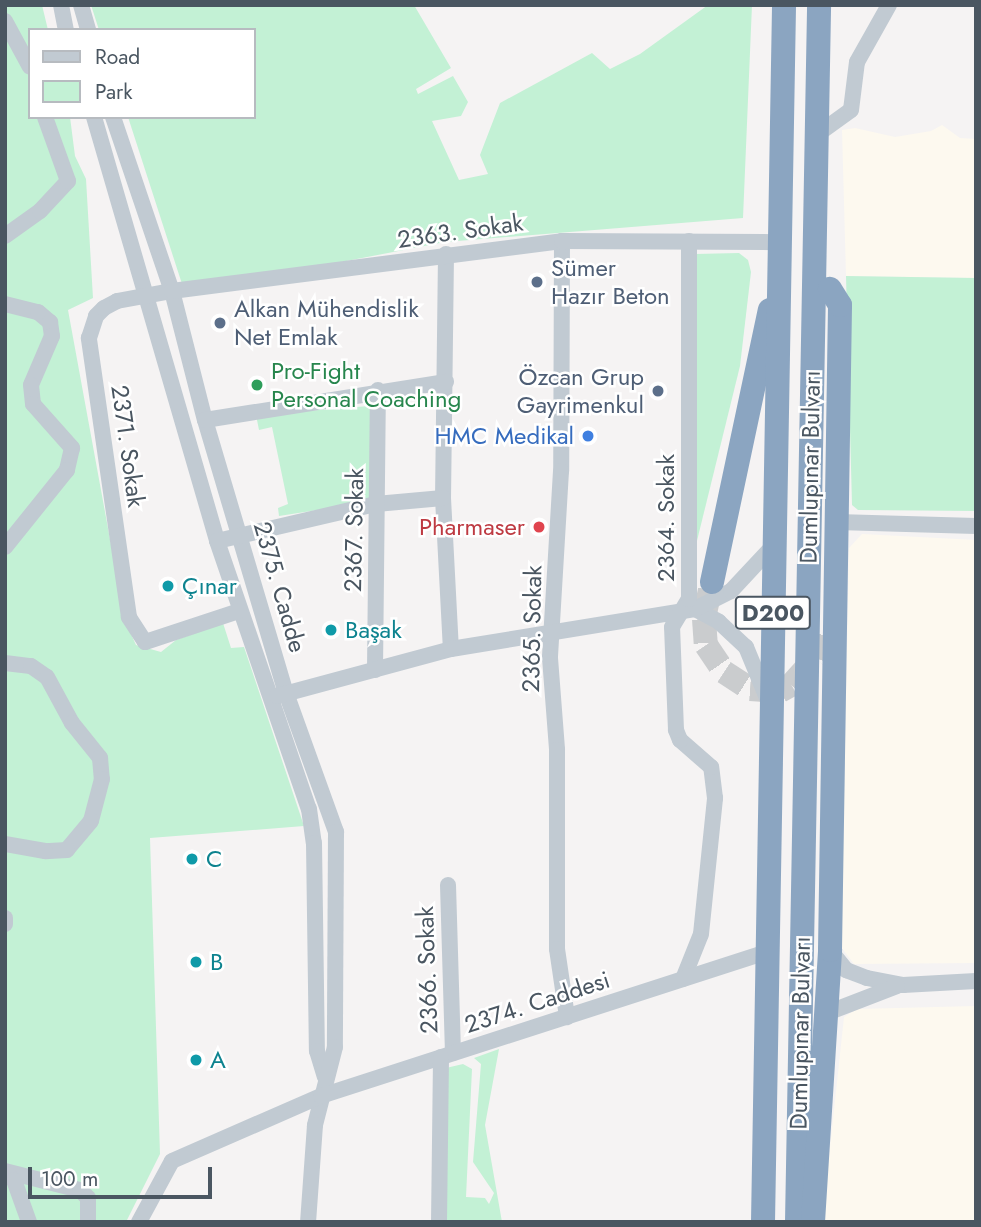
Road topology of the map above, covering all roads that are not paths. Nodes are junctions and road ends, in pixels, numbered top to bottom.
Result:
1 (61, 5) edge
2 (81, 5) edge
3 (784, 5) edge
4 (819, 5) edge
5 (889, 5) edge
6 (5, 21) edge
7 (66, 28) edge
8 (87, 28) edge
9 (28, 63) edge
10 (47, 119) edge
11 (95, 119) edge
12 (114, 119) edge
13 (815, 141) junction
14 (5, 236) edge
15 (562, 241) junction
16 (689, 241) junction
17 (780, 242) junction
18 (446, 254) junction
19 (779, 283) junction
20 (830, 289) junction
21 (172, 291) junction
22 (148, 296) junction
23 (5, 304) edge
24 (446, 382) junction
25 (378, 390) junction
26 (205, 420) junction
27 (443, 498) junction
28 (376, 504) junction
29 (837, 522) junction
30 (976, 526) edge
31 (241, 534) junction
32 (217, 541) junction
33 (773, 546) junction
34 (5, 547) edge
35 (712, 582) tunnel mouth
36 (689, 610) junction
37 (239, 611) junction
38 (826, 627) tunnel mouth
39 (552, 635) junction
40 (451, 649) junction
41 (5, 663) edge
42 (375, 670) junction
43 (286, 693) junction
44 (268, 699) junction
45 (771, 709) junction
46 (5, 844) edge
47 (448, 885) dead end
48 (5, 918) edge
49 (5, 924) edge
50 (830, 950) junction
51 (767, 952) junction
52 (683, 979) junction
53 (976, 981) edge
54 (903, 985) junction
55 (827, 1013) junction
56 (567, 1017) junction
57 (447, 1055) junction
58 (326, 1077) junction
59 (321, 1096) junction
60 (5, 1172) edge
61 (29, 1222) edge
62 (88, 1222) edge
63 (139, 1222) edge
64 (308, 1222) edge
65 (439, 1222) edge
66 (763, 1222) edge
67 (797, 1222) edge
68 (813, 1222) edge

1 - 7 street
2 - 8 street
3 - 17 highway, Dumlupınar Bulvarı / D200
4 - 13 highway, Dumlupınar Bulvarı / D200
5 - 13 street
6 - 9 street
10 - 14 street
11 - 22 street, 2375. Cadde
12 - 21 street, 2375. Cadde
13 - 20 highway
13 - 67 highway, Dumlupınar Bulvarı / D200
15 - 16 street, 2363. Sokak
15 - 18 street, 2363. Sokak
15 - 39 street, 2365. Sokak
16 - 17 street, 2363. Sokak
16 - 36 street, 2364. Sokak
17 - 19 highway, Dumlupınar Bulvarı / D200
18 - 21 street, 2363. Sokak
18 - 24 street
19 - 33 highway, Dumlupınar Bulvarı / D200
19 - 35 highway
20 - 29 highway, Dumlupınar Bulvarı
20 - 38 highway
21 - 22 street, 2363. Sokak
21 - 26 street, 2375. Cadde
22 - 32 street, 2375. Cadde
22 - 37 street, 2371. Sokak
23 - 34 street
24 - 25 street
24 - 27 street
25 - 26 street
25 - 28 street, 2367. Sokak
26 - 31 street, 2375. Cadde
27 - 28 street
27 - 40 street
28 - 31 street
28 - 42 street, 2367. Sokak
29 - 30 street
29 - 50 highway, Dumlupınar Bulvarı
31 - 32 street
31 - 43 street, 2375. Cadde
32 - 37 street, 2375. Cadde
33 - 36 street
33 - 45 highway, Dumlupınar Bulvarı / D200
36 - 39 street
36 - 45 street
36 - 52 street, 2364. Sokak
37 - 44 street, 2375. Cadde
39 - 40 street
39 - 56 street, 2365. Sokak
40 - 42 street
41 - 46 street
42 - 43 street
43 - 44 street
43 - 58 street, 2375. Cadde
44 - 58 street, 2375. Cadde
45 - 51 highway, Dumlupınar Bulvarı / D200
47 - 57 street, 2366. Sokak
48 - 49 street
50 - 54 street
50 - 55 highway, Dumlupınar Bulvarı
51 - 52 street, 2374. Caddesi
51 - 66 highway, Dumlupınar Bulvarı / D200
52 - 56 street, 2374. Caddesi
53 - 54 street
54 - 55 street
55 - 68 highway, Dumlupınar Bulvarı
56 - 57 street, 2374. Caddesi
57 - 59 street, 2374. Caddesi
57 - 65 street, 2366. Sokak
58 - 59 street, 2375. Cadde
59 - 63 street, 2374. Caddesi
59 - 64 street, 2375. Cadde
60 - 61 street
60 - 62 street

